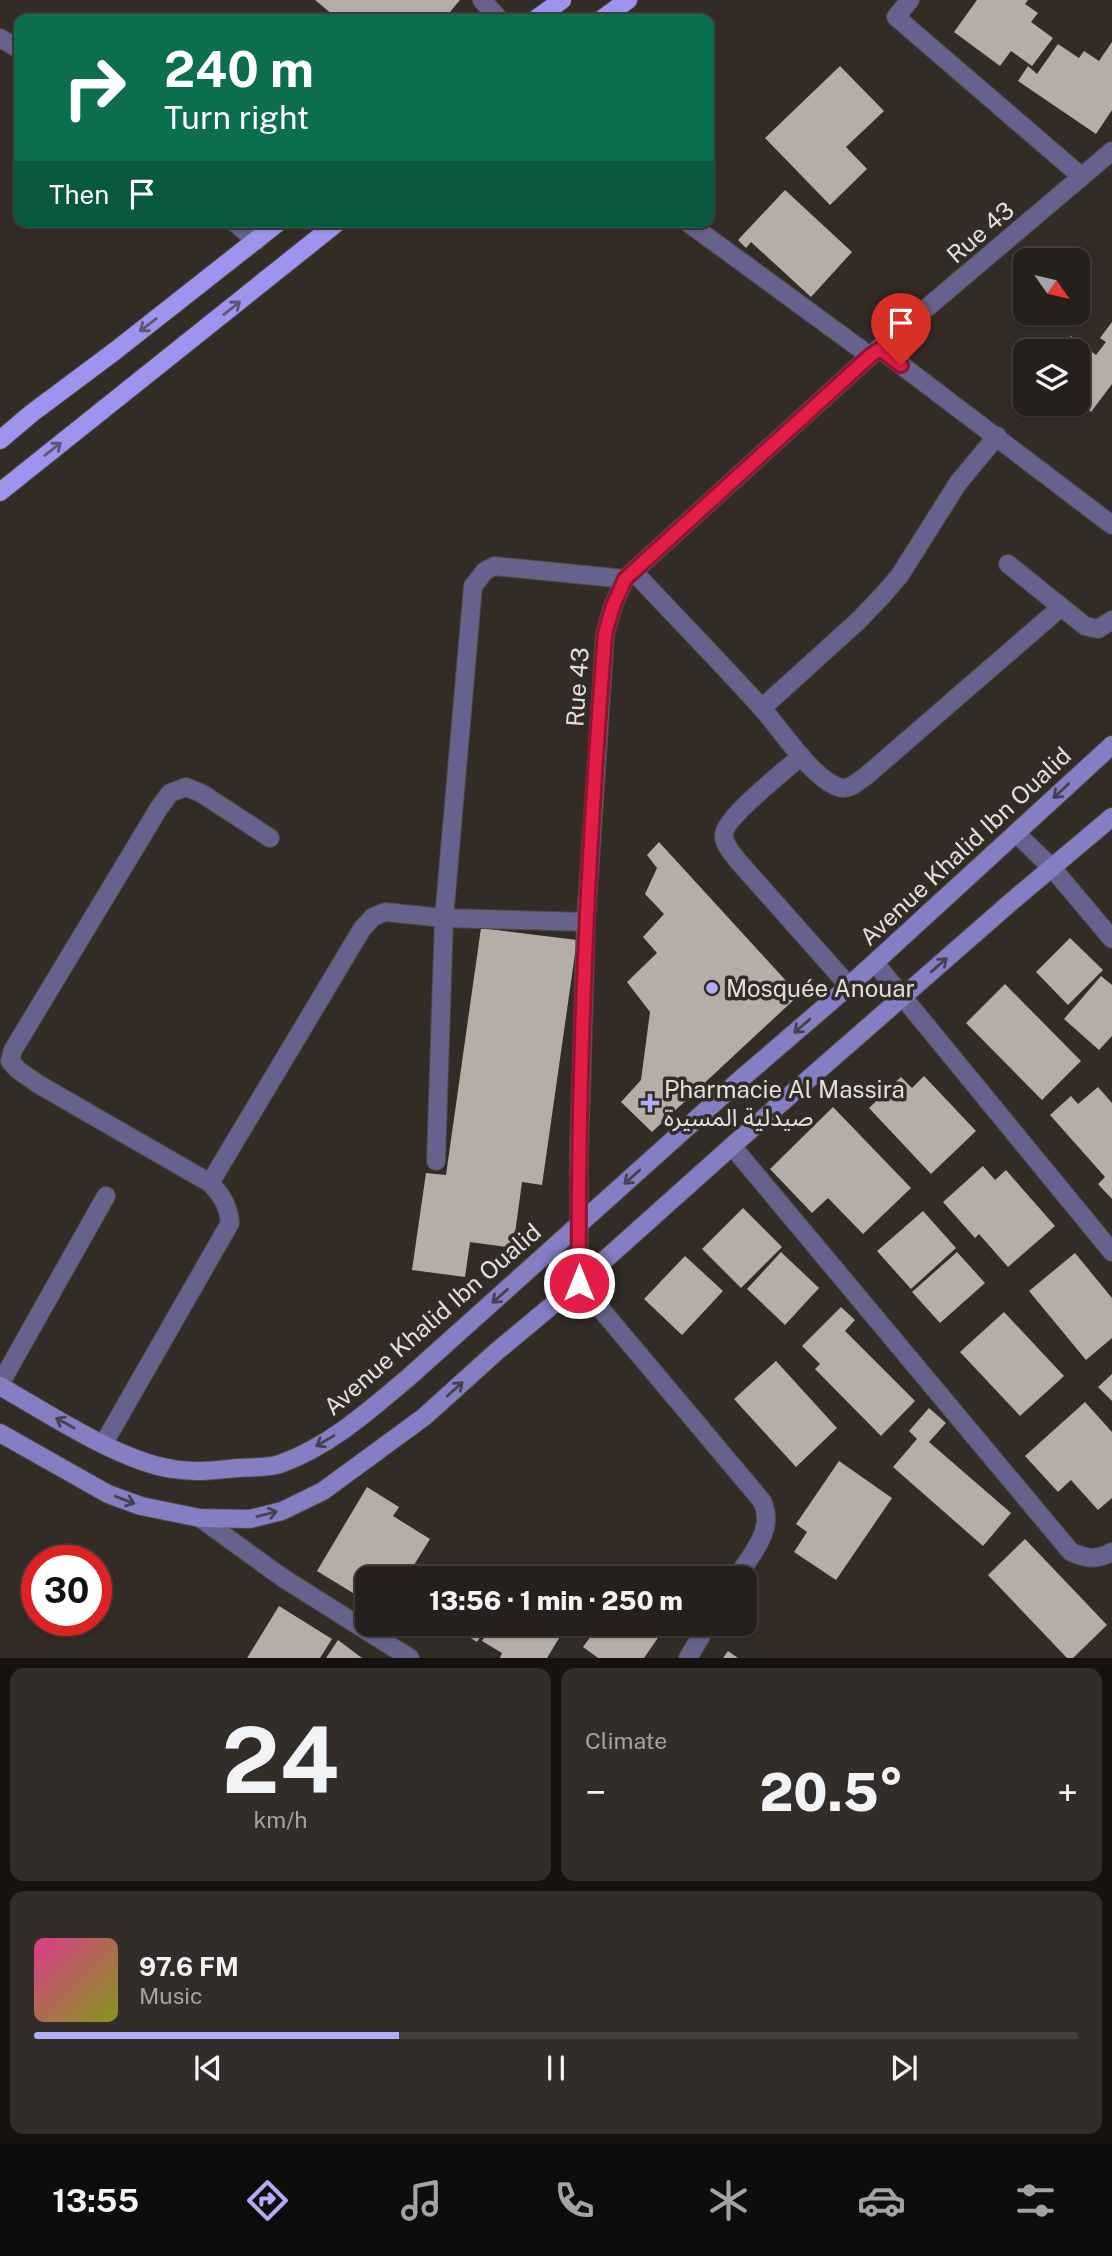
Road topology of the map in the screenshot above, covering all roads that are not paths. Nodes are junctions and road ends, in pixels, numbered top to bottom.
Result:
1 (482, 0) edge
2 (562, 0) edge
3 (628, 0) edge
4 (910, 0) edge
5 (495, 14) edge
6 (543, 14) edge
7 (610, 14) edge
8 (1112, 151) edge
9 (1082, 177) junction
10 (241, 228) edge
11 (272, 228) edge
12 (330, 228) edge
13 (696, 228) edge
14 (256, 241) junction
15 (875, 353) junction
16 (997, 436) junction
17 (0, 440) edge
18 (0, 492) edge
19 (1112, 525) edge
20 (1008, 564) dead end
21 (630, 576) junction
22 (1060, 608) junction
23 (1112, 620) edge
24 (762, 708) junction
25 (1112, 745) edge
26 (801, 756) junction
27 (1112, 817) edge
28 (1016, 833) junction
29 (270, 838) dead end
30 (1053, 869) junction
31 (444, 919) junction
32 (586, 922) junction
33 (1112, 939) edge
34 (875, 963) junction
35 (849, 986) junction
36 (902, 996) junction
37 (732, 1146) junction
38 (436, 1161) dead end
39 (209, 1182) junction
40 (106, 1196) dead end
41 (579, 1224) junction
42 (1112, 1252) edge
43 (579, 1283) junction
44 (0, 1385) edge
45 (0, 1433) edge
46 (104, 1443) junction
47 (200, 1518) junction
48 (1112, 1552) edge
49 (744, 1566) edge
50 (701, 1636) edge
51 (410, 1657) edge
52 (688, 1657) edge

1 - 5 street
2 - 6 main road
3 - 7 main road
4 - 9 street
8 - 9 street, Rue 43
9 - 15 street, Rue 43
10 - 14 street
11 - 14 main road
18 -> 12 main road
13 - 15 street
14 -> 17 main road
15 - 16 street
15 - 21 street, Rue 43
16 - 19 street
16 - 24 street
20 - 22 street
21 - 24 street
21 - 31 street
21 - 32 street, Rue 43
22 - 23 street
22 - 26 street
24 - 26 street
25 -> 28 main road, Avenue Khalid Ibn Oualid
26 - 35 street
27 - 30 main road
28 - 30 street
28 - 34 main road, Avenue Khalid Ibn Oualid
29 - 39 street
30 - 33 street
36 -> 30 main road
31 - 32 street
31 - 38 street
31 - 39 street
32 - 41 street, Rue 43
34 - 35 main road, Avenue Khalid Ibn Oualid
34 - 36 street
35 -> 41 main road, Avenue Khalid Ibn Oualid
36 - 37 main road
36 - 42 street
37 - 43 main road
37 - 48 street
39 - 46 street
40 - 44 street
41 - 43 street, Rue 43
41 -> 46 main road, Avenue Khalid Ibn Oualid
47 -> 43 main road
43 - 49 street
46 -> 44 main road, Avenue Khalid Ibn Oualid
45 -> 47 main road
47 - 51 street
50 - 52 street

